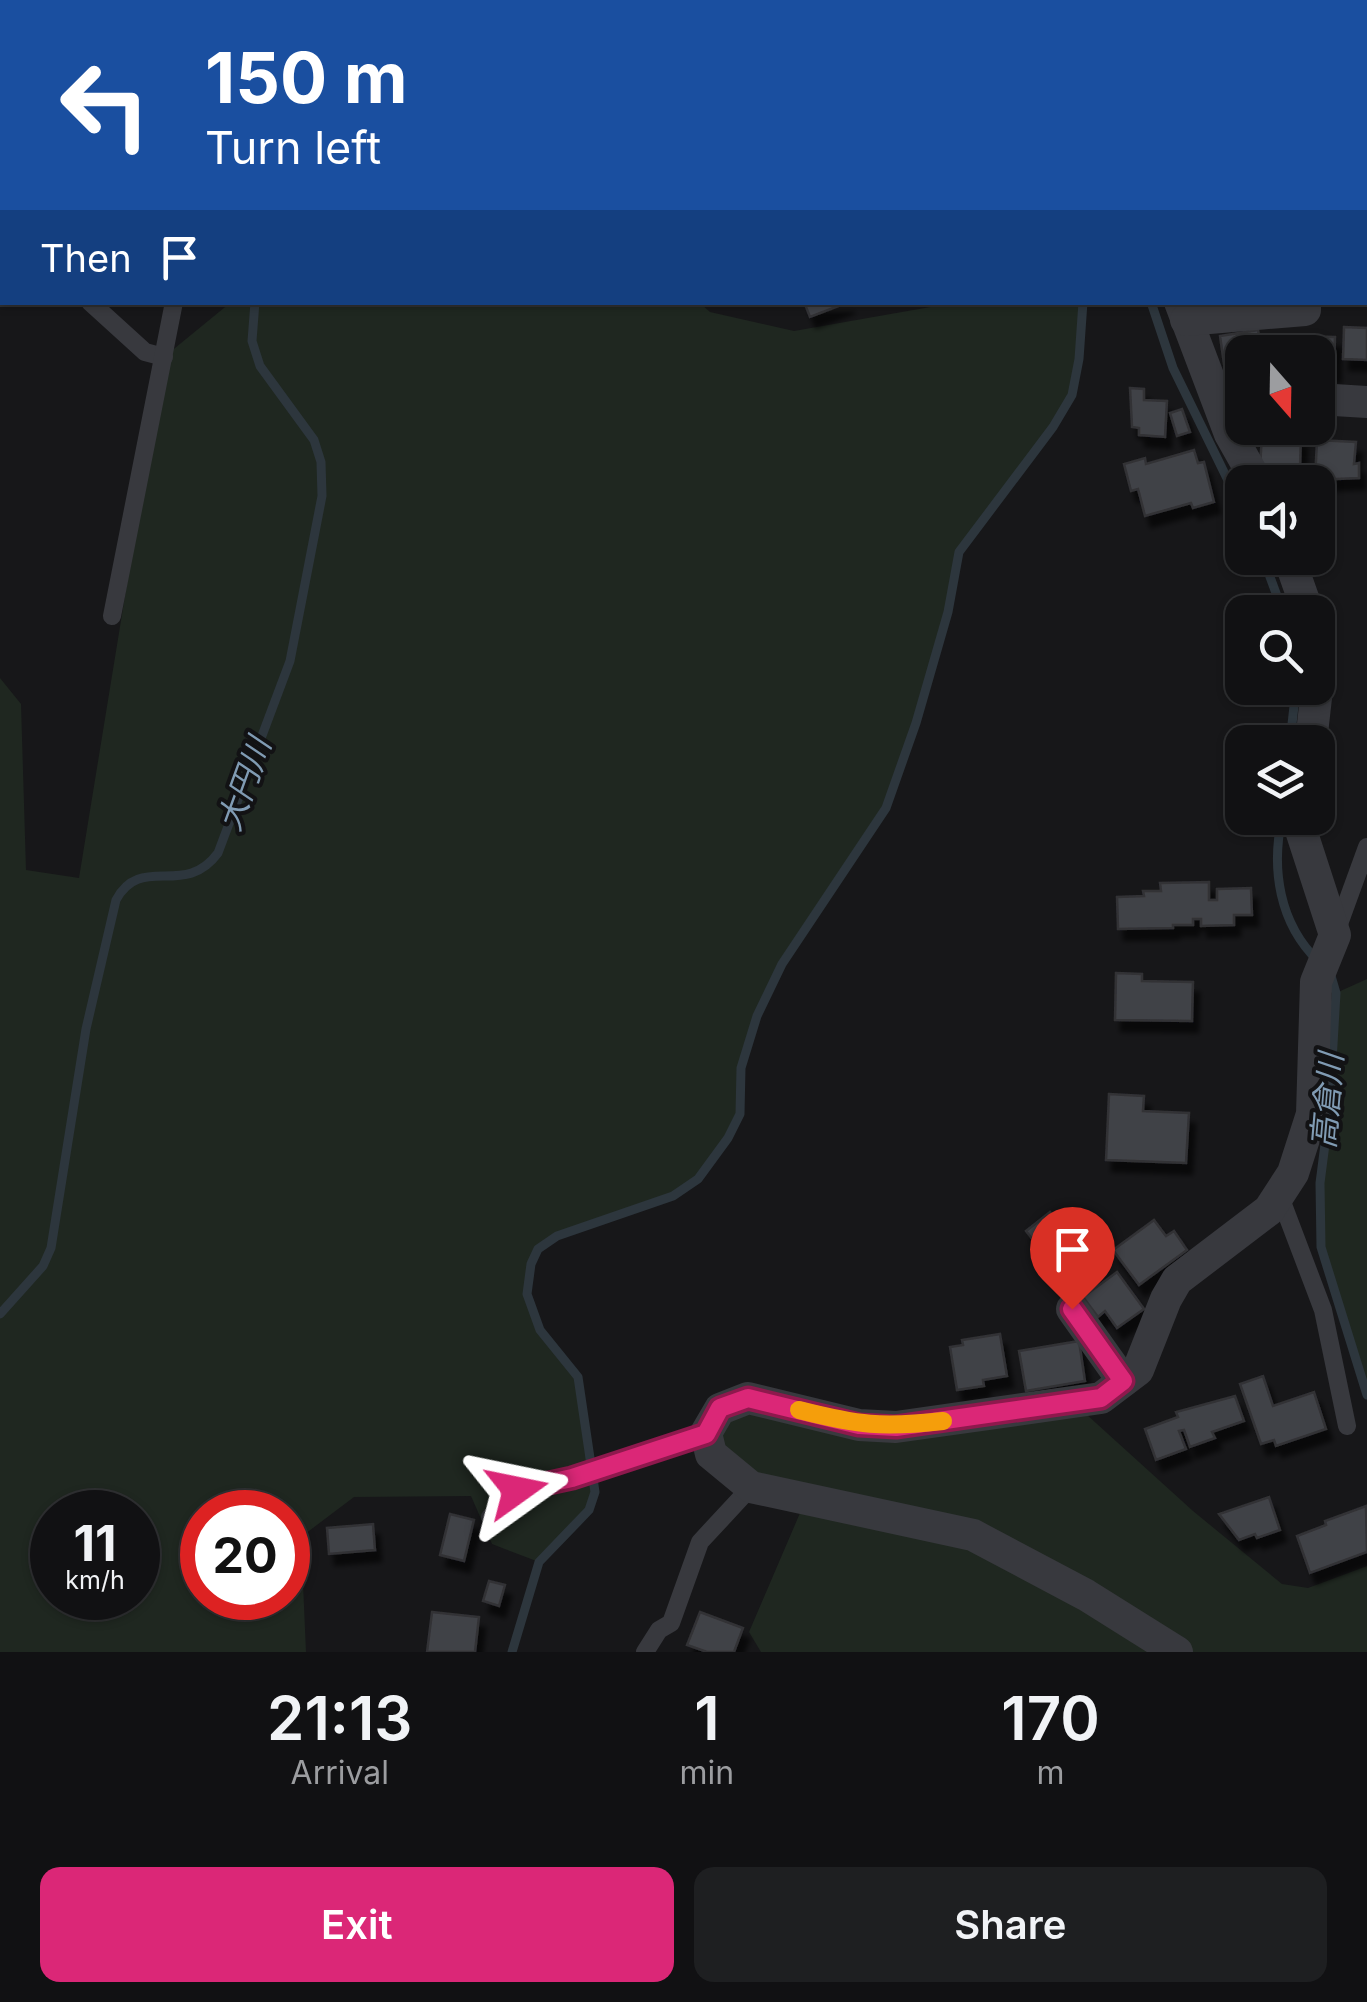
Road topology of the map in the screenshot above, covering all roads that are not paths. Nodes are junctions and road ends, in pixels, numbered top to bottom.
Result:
1 (93, 305) edge
2 (173, 305) edge
3 (1305, 305) edge
4 (1183, 311) edge
5 (164, 357) junction
6 (1225, 397) edge
7 (1335, 400) edge
8 (1367, 402) edge
9 (112, 616) dead end
10 (1302, 835) edge
11 (1367, 847) edge
12 (1333, 940) junction
13 (1279, 1194) junction
14 (1072, 1309) dead end
15 (1123, 1381) junction
16 (1347, 1426) dead end
17 (706, 1434) junction
18 (751, 1487) junction
19 (490, 1517) dead end
20 (644, 1652) edge
21 (1176, 1652) edge

1 - 5 lane
2 - 5 lane
3 - 4 street
4 - 6 street
5 - 9 lane
7 - 8 street
10 - 12 street
11 - 12 lane
12 - 13 street
13 - 15 street
13 - 16 lane
14 - 15 street
15 - 17 street
17 - 18 street
17 - 19 lane
18 - 20 lane
18 - 21 street

